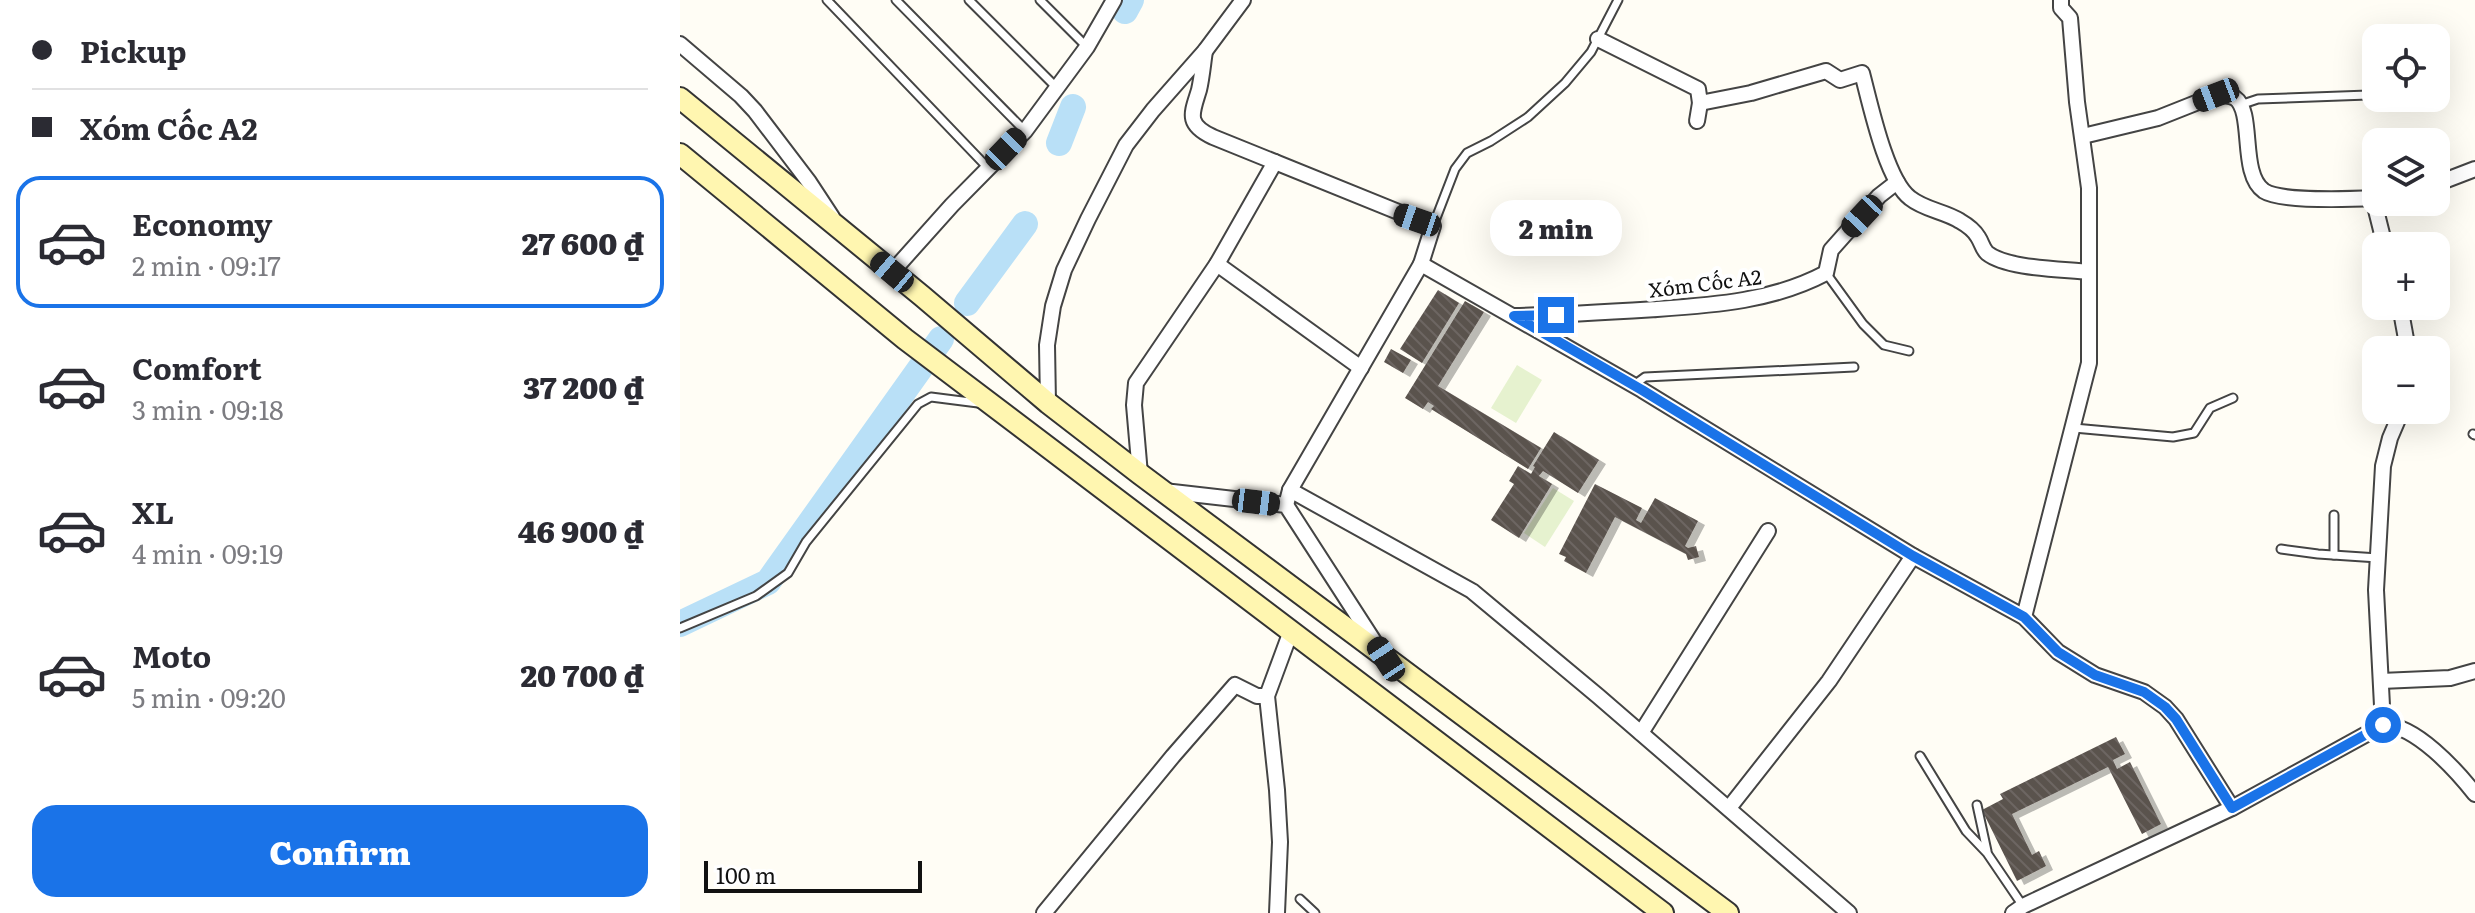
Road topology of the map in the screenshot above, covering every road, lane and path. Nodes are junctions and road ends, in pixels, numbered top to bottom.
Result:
1 (827, 0) edge
2 (896, 0) edge
3 (969, 0) edge
4 (1040, 0) edge
5 (1243, 0) edge
6 (1618, 0) edge
7 (2061, 0) edge
8 (1111, 1) edge
9 (1598, 39) junction
10 (680, 44) edge
11 (1087, 47) junction
12 (1205, 51) junction
13 (1057, 89) junction
14 (2362, 95) edge
15 (680, 98) edge
16 (1700, 103) junction
17 (2240, 105) junction
18 (1697, 121) dead end
19 (1025, 131) junction
20 (2083, 136) junction
21 (680, 154) edge
22 (1275, 162) junction
23 (988, 168) junction
24 (2475, 169) edge
25 (2450, 179) edge
26 (1897, 182) junction
27 (2362, 198) edge
28 (1433, 226) junction
29 (840, 230) junction
30 (1217, 264) junction
31 (1421, 264) junction
32 (892, 272) junction
33 (2089, 272) junction
34 (1826, 273) junction
35 (1514, 316) junction
36 (1909, 351) dead end
37 (1854, 367) dead end
38 (1361, 368) junction
39 (1634, 385) junction
40 (2233, 398) dead end
41 (1048, 403) junction
42 (993, 405) junction
43 (2396, 424) edge
44 (2074, 428) junction
45 (1140, 474) junction
46 (1290, 490) junction
47 (1164, 491) junction
48 (1286, 505) junction
49 (2334, 515) dead end
50 (1768, 531) dead end
51 (2281, 549) dead end
52 (2334, 555) junction
53 (1913, 556) junction
54 (2378, 558) junction
55 (2024, 617) junction
56 (680, 628) edge
57 (1291, 631) junction
58 (1386, 659) junction
59 (2475, 671) edge
60 (2381, 681) junction
61 (1267, 696) junction
62 (2383, 725) junction
63 (1641, 733) junction
64 (1920, 756) dead end
65 (2475, 794) edge
66 (1977, 805) dead end
67 (1729, 808) junction
68 (2232, 808) junction
69 (1987, 853) junction
70 (1300, 899) dead end
71 (2018, 909) edge
72 (1044, 913) edge
73 (1277, 913) edge
74 (1315, 913) edge
75 (1663, 913) edge
76 (1728, 913) edge
77 (1849, 913) edge

1 - 23 lane
2 - 19 lane
3 - 13 lane
4 - 11 lane
5 - 12 street
6 - 9 lane
7 - 20 street
8 - 11 street
9 - 16 street
9 - 28 lane
10 - 29 street
11 - 13 street
12 - 22 street
12 - 41 street
13 - 19 street
14 - 17 lane
15 - 29 main road
16 - 18 street
16 - 26 street
17 - 20 street
17 - 27 street
19 - 23 street
20 - 33 street
21 - 42 main road
22 - 28 street
22 - 30 street
23 - 32 street
24 - 25 street
26 - 33 street
26 - 34 street
28 - 31 street
29 - 32 main road
30 - 38 street
30 - 45 street
31 - 35 street
31 - 38 street
32 - 41 main road
33 - 44 street
34 - 35 street, Xóm Cốc A2
34 - 36 lane
35 - 39 street
37 - 39 lane
38 - 46 street
39 - 53 street
40 - 44 lane
41 - 45 main road
42 - 56 lane
42 - 57 main road
43 - 54 street
44 - 55 street
45 - 47 main road
46 - 48 street
46 - 63 street
47 - 48 street
47 - 58 main road
48 - 58 street
49 - 52 lane
50 - 63 street
51 - 52 lane
52 - 54 lane
53 - 55 street
53 - 67 street
54 - 60 street
55 - 68 street
57 - 61 street
57 - 75 main road
58 - 76 main road
59 - 60 street
60 - 62 street
61 - 72 street
61 - 73 street
62 - 65 street
62 - 68 street
63 - 67 street
64 - 69 lane
66 - 69 lane
67 - 77 street
68 - 71 street
69 - 71 lane
70 - 74 lane

